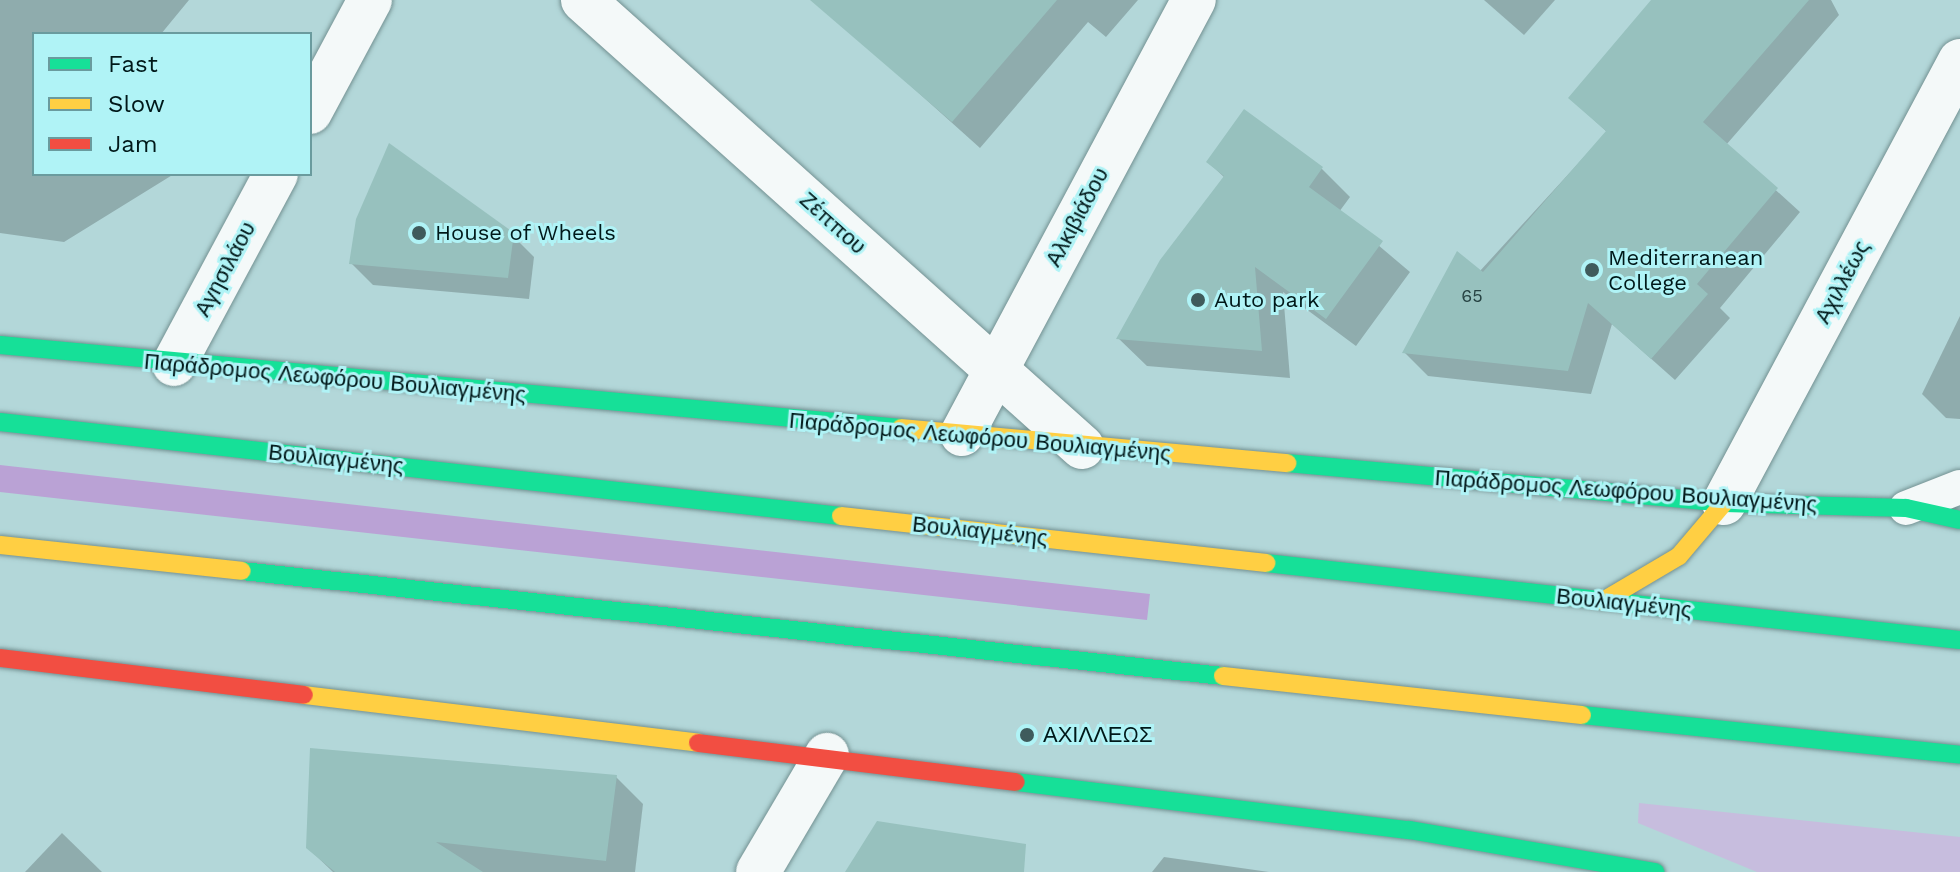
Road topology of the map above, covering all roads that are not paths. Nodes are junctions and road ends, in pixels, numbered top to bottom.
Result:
1 (370, 0) edge
2 (583, 0) edge
3 (1194, 0) edge
4 (1960, 61) edge
5 (312, 108) edge
6 (275, 176) edge
7 (0, 345) edge
8 (174, 364) junction
9 (996, 369) junction
10 (0, 422) edge
11 (962, 434) junction
12 (1082, 447) junction
13 (1960, 487) edge
14 (1724, 503) junction
15 (1906, 508) junction
16 (1960, 520) edge
17 (0, 545) edge
18 (1603, 601) junction
19 (1960, 640) edge
20 (1, 659) edge
21 (827, 755) junction
22 (1960, 755) edge
23 (1582, 865) edge
24 (758, 872) edge
25 (1655, 872) edge

1 - 5 street
2 - 9 street, Ζέππου
3 - 9 street, Αλκιβιάδου
4 - 14 street, Αχιλλέως
6 - 8 street, Αγησιλάου
7 - 8 main road, Παράδρομος Λεωφόρου Βουλιαγμένης
8 - 11 main road, Παράδρομος Λεωφόρου Βουλιαγμένης
9 - 11 street, Αλκιβιάδου
9 - 12 street, Ζέππου
10 - 18 main road, Βουλιαγμένης
11 - 12 main road, Παράδρομος Λεωφόρου Βουλιαγμένης
12 - 14 main road, Παράδρομος Λεωφόρου Βουλιαγμένης
13 - 15 lane
14 - 15 main road, Παράδρομος Λεωφόρου Βουλιαγμένης
14 - 18 main road
15 - 16 main road, Παράδρομος Λεωφόρου Βουλιαγμένης
17 - 22 main road
18 - 19 main road, Βουλιαγμένης
20 - 21 main road
21 - 23 main road
21 - 24 street
23 - 25 main road

